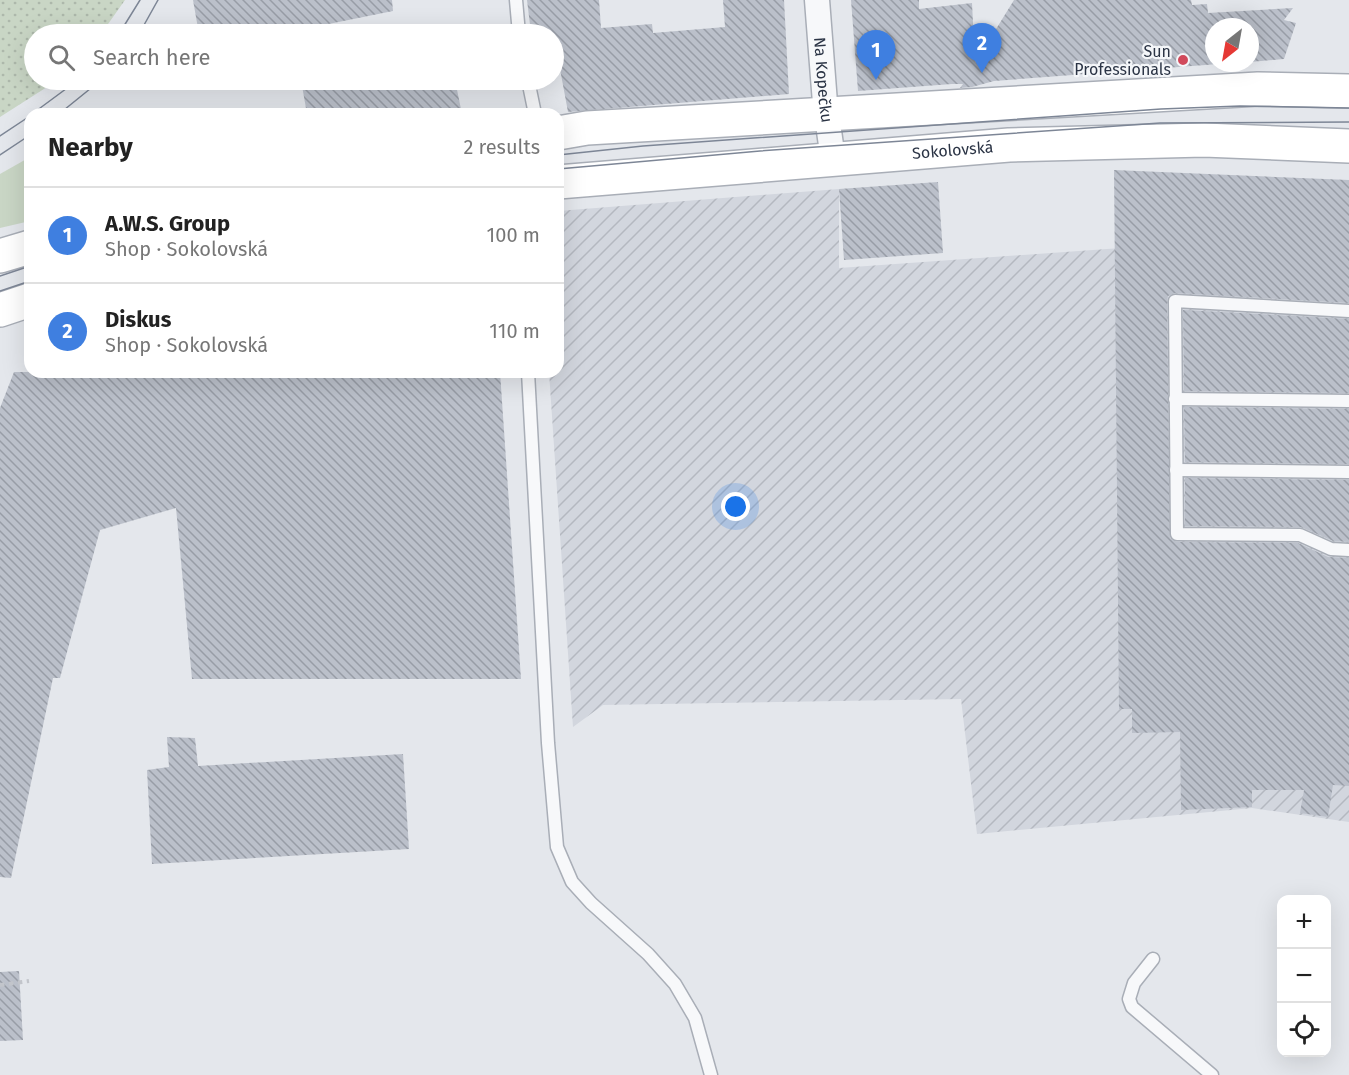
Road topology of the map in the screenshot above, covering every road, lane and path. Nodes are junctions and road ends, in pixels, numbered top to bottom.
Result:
1 (516, 0) edge
2 (817, 0) edge
3 (518, 24) edge
4 (1343, 85) edge
5 (530, 90) edge
6 (534, 108) edge
7 (826, 108) junction
8 (564, 132) edge
9 (1349, 146) edge
10 (833, 159) junction
11 (564, 181) edge
12 (24, 249) edge
13 (0, 256) edge
14 (24, 302) edge
15 (0, 310) edge
16 (1349, 311) edge
17 (528, 378) edge
18 (1176, 399) junction
19 (1349, 401) edge
20 (1176, 470) junction
21 (1349, 472) edge
22 (1349, 550) edge
23 (1153, 959) dead end
24 (29, 981) dead end
25 (0, 985) edge
26 (711, 1075) edge
27 (1212, 1075) edge

1 - 3 lane
2 - 7 street, Na Kopečku
4 - 7 main road
5 - 6 lane
7 - 8 main road
7 - 10 street, Na Kopečku
9 - 10 main road, Sokolovská
10 - 11 main road, Sokolovská
12 - 13 main road
14 - 15 main road
16 - 18 lane
17 - 26 lane
18 - 19 lane
18 - 20 lane
20 - 21 lane
20 - 22 lane
23 - 27 lane
24 - 25 path

